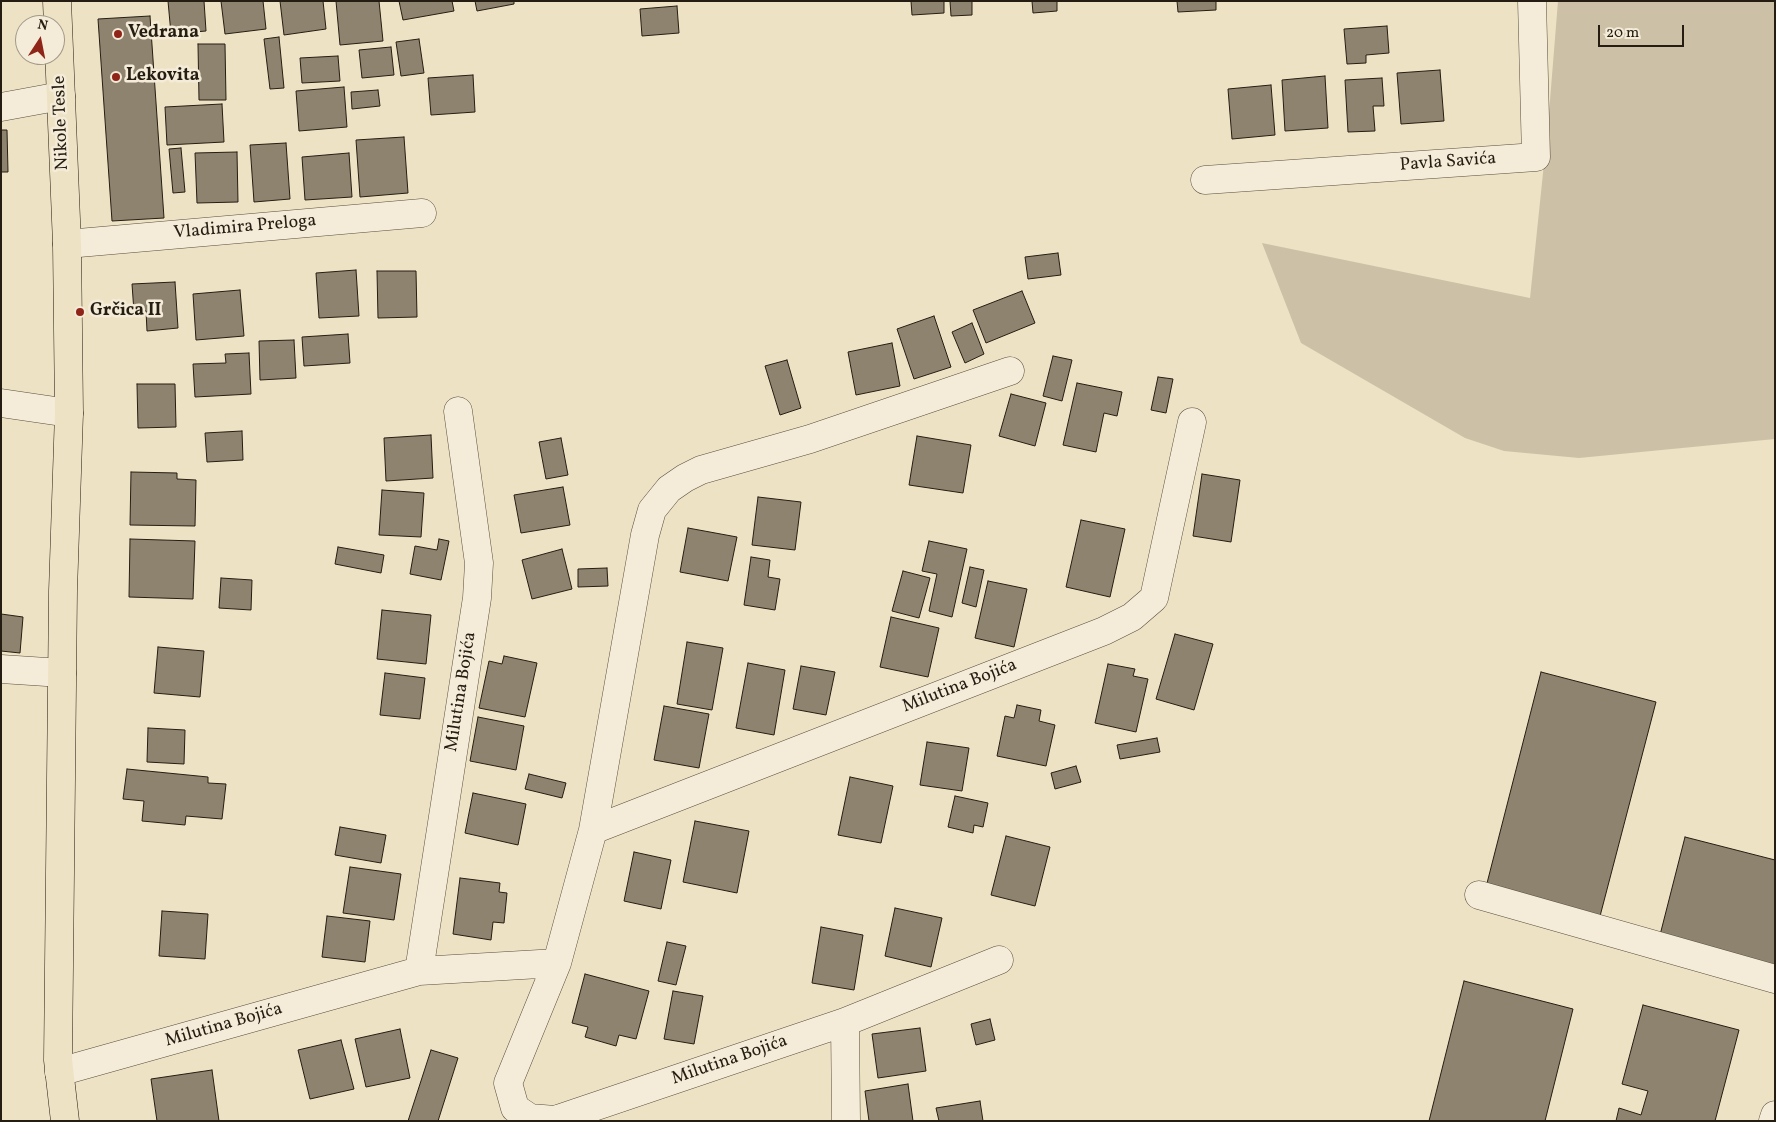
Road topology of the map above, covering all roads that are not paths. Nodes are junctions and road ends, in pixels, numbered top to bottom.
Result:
1 (57, 1) edge
2 (1532, 1) edge
3 (62, 96) junction
4 (1, 107) edge
5 (1204, 180) dead end
6 (422, 213) dead end
7 (67, 244) junction
8 (1010, 371) dead end
9 (1, 403) edge
10 (458, 411) dead end
11 (69, 413) junction
12 (1192, 422) dead end
13 (1, 669) edge
14 (62, 673) junction
15 (593, 830) junction
16 (1479, 895) dead end
17 (999, 960) dead end
18 (556, 963) junction
19 (418, 972) junction
20 (1775, 979) edge
21 (845, 1022) junction
22 (59, 1072) junction
23 (614, 1110) edge
24 (1775, 1115) edge
25 (66, 1121) edge
26 (846, 1121) edge
27 (1773, 1121) edge

1 - 3 main road, Nikole Tesle
2 - 5 street, Pavla Savića
3 - 4 street
3 - 7 main road, Nikole Tesle
6 - 7 street, Vladimira Preloga
7 - 11 main road, Nikole Tesle
8 - 15 street, Milutina Bojića
9 - 11 street
10 - 19 street, Milutina Bojića
11 - 14 main road, Nikole Tesle
12 - 15 street, Milutina Bojića
13 - 14 street
14 - 22 main road, Nikole Tesle
15 - 18 street, Milutina Bojića
16 - 20 street
17 - 21 street, Milutina Bojića
18 - 19 street, Milutina Bojića
18 - 23 street, Milutina Bojića
19 - 22 street, Milutina Bojića
21 - 23 street, Milutina Bojića
21 - 26 street
22 - 25 main road, Nikole Tesle
24 - 27 street

